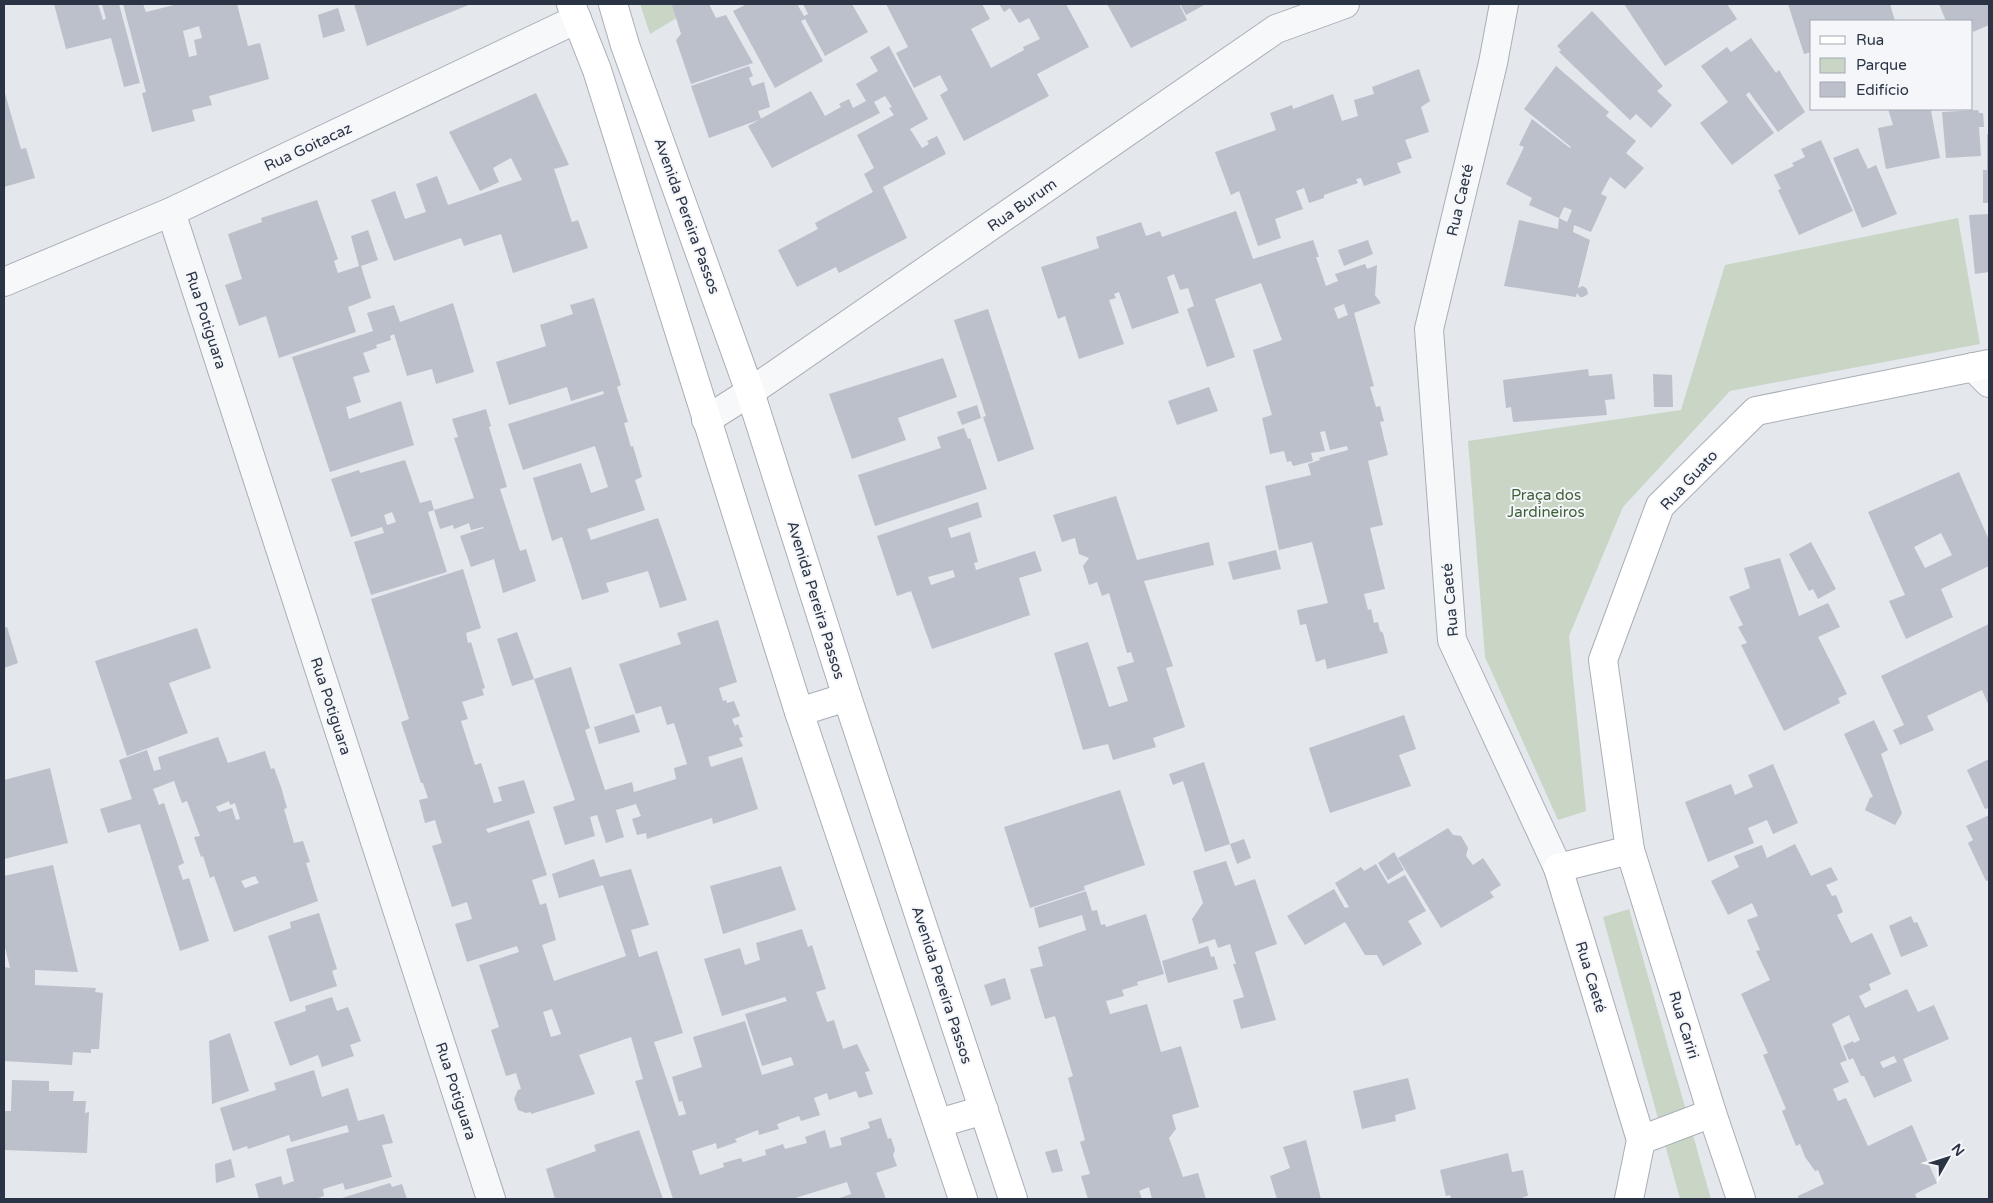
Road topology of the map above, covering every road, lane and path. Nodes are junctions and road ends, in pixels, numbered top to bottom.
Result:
1 (609, 4) edge
2 (613, 4) edge
3 (1345, 4) edge
4 (1504, 4) edge
5 (574, 12) edge
6 (171, 212) junction
7 (4, 282) edge
8 (1984, 371) edge
9 (750, 392) junction
10 (706, 420) junction
11 (846, 696) junction
12 (800, 712) junction
13 (1630, 850) junction
14 (1558, 868) junction
15 (984, 1110) junction
16 (1712, 1113) junction
17 (939, 1123) junction
18 (1641, 1140) junction
19 (490, 1199) edge
20 (963, 1199) edge
21 (1013, 1199) edge
22 (1629, 1199) edge
23 (1741, 1199) edge

1 - 5 main road, Rua Goitacaz
2 - 9 main road, Avenida Pereira Passos
3 - 9 street, Rua Burum
4 - 14 street, Rua Caeté
5 - 6 street, Rua Goitacaz
5 - 10 main road
6 - 7 street, Rua Goitacaz
6 - 19 street, Rua Potiguara
8 - 13 main road, Rua Guato
9 - 10 street, Rua Burum
9 - 11 main road, Avenida Pereira Passos
10 - 12 main road
11 - 12 main road
11 - 15 main road, Avenida Pereira Passos
12 - 17 main road
13 - 14 main road
13 - 16 main road, Rua Cariri
14 - 18 main road, Rua Caeté
15 - 17 main road
15 - 21 main road, Avenida Pereira Passos
16 - 18 main road
16 - 23 main road, Rua Cariri
17 - 20 main road
18 - 22 main road, Rua Caeté

